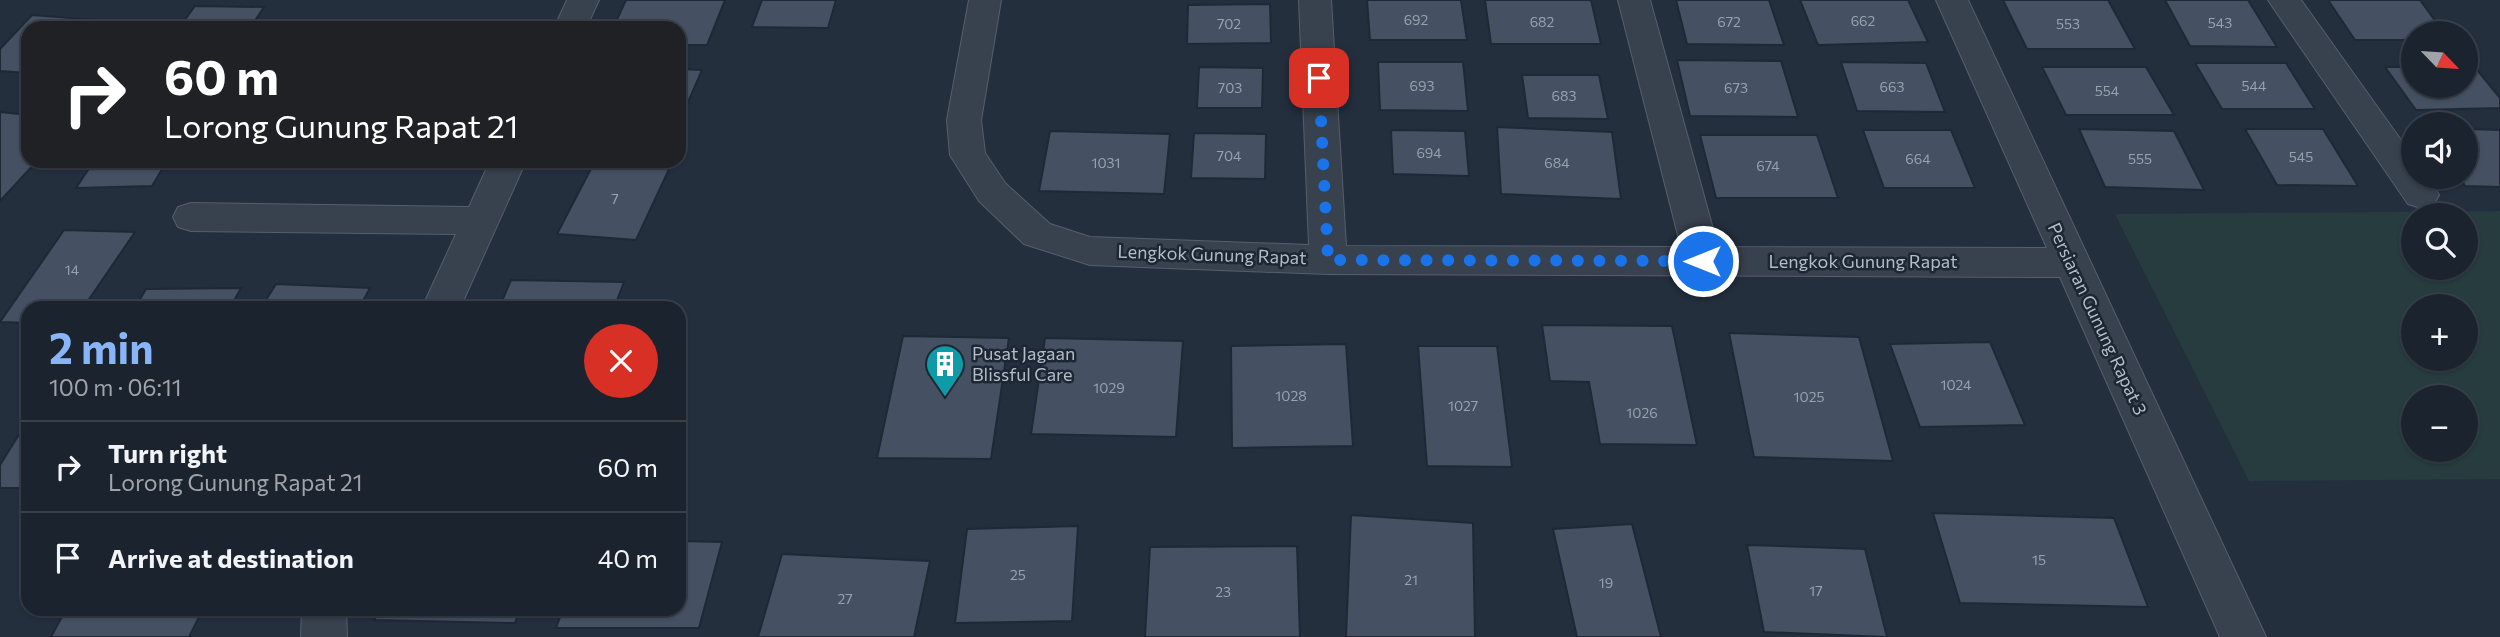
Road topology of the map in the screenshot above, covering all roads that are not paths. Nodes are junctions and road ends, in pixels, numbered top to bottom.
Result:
1 (583, 0) edge
2 (985, 0) edge
3 (1315, 0) edge
4 (1634, 0) edge
5 (1952, 0) edge
6 (2284, 0) edge
7 (573, 21) edge
8 (505, 168) edge
9 (2421, 195) dead end
10 (191, 217) dead end
11 (480, 220) junction
12 (1328, 260) junction
13 (1703, 261) junction
14 (2072, 263) junction
15 (444, 301) edge
16 (324, 616) edge
17 (324, 637) edge
18 (2243, 637) edge

1 - 7 street
2 - 12 street, Lengkok Gunung Rapat
3 - 12 street
4 - 13 street
5 - 14 street, Persiaran Gunung Rapat 3
6 - 9 street
8 - 11 street
10 - 11 street
11 - 15 street
12 - 13 street, Lengkok Gunung Rapat
13 - 14 street, Lengkok Gunung Rapat
14 - 18 street, Persiaran Gunung Rapat 3
16 - 17 street

